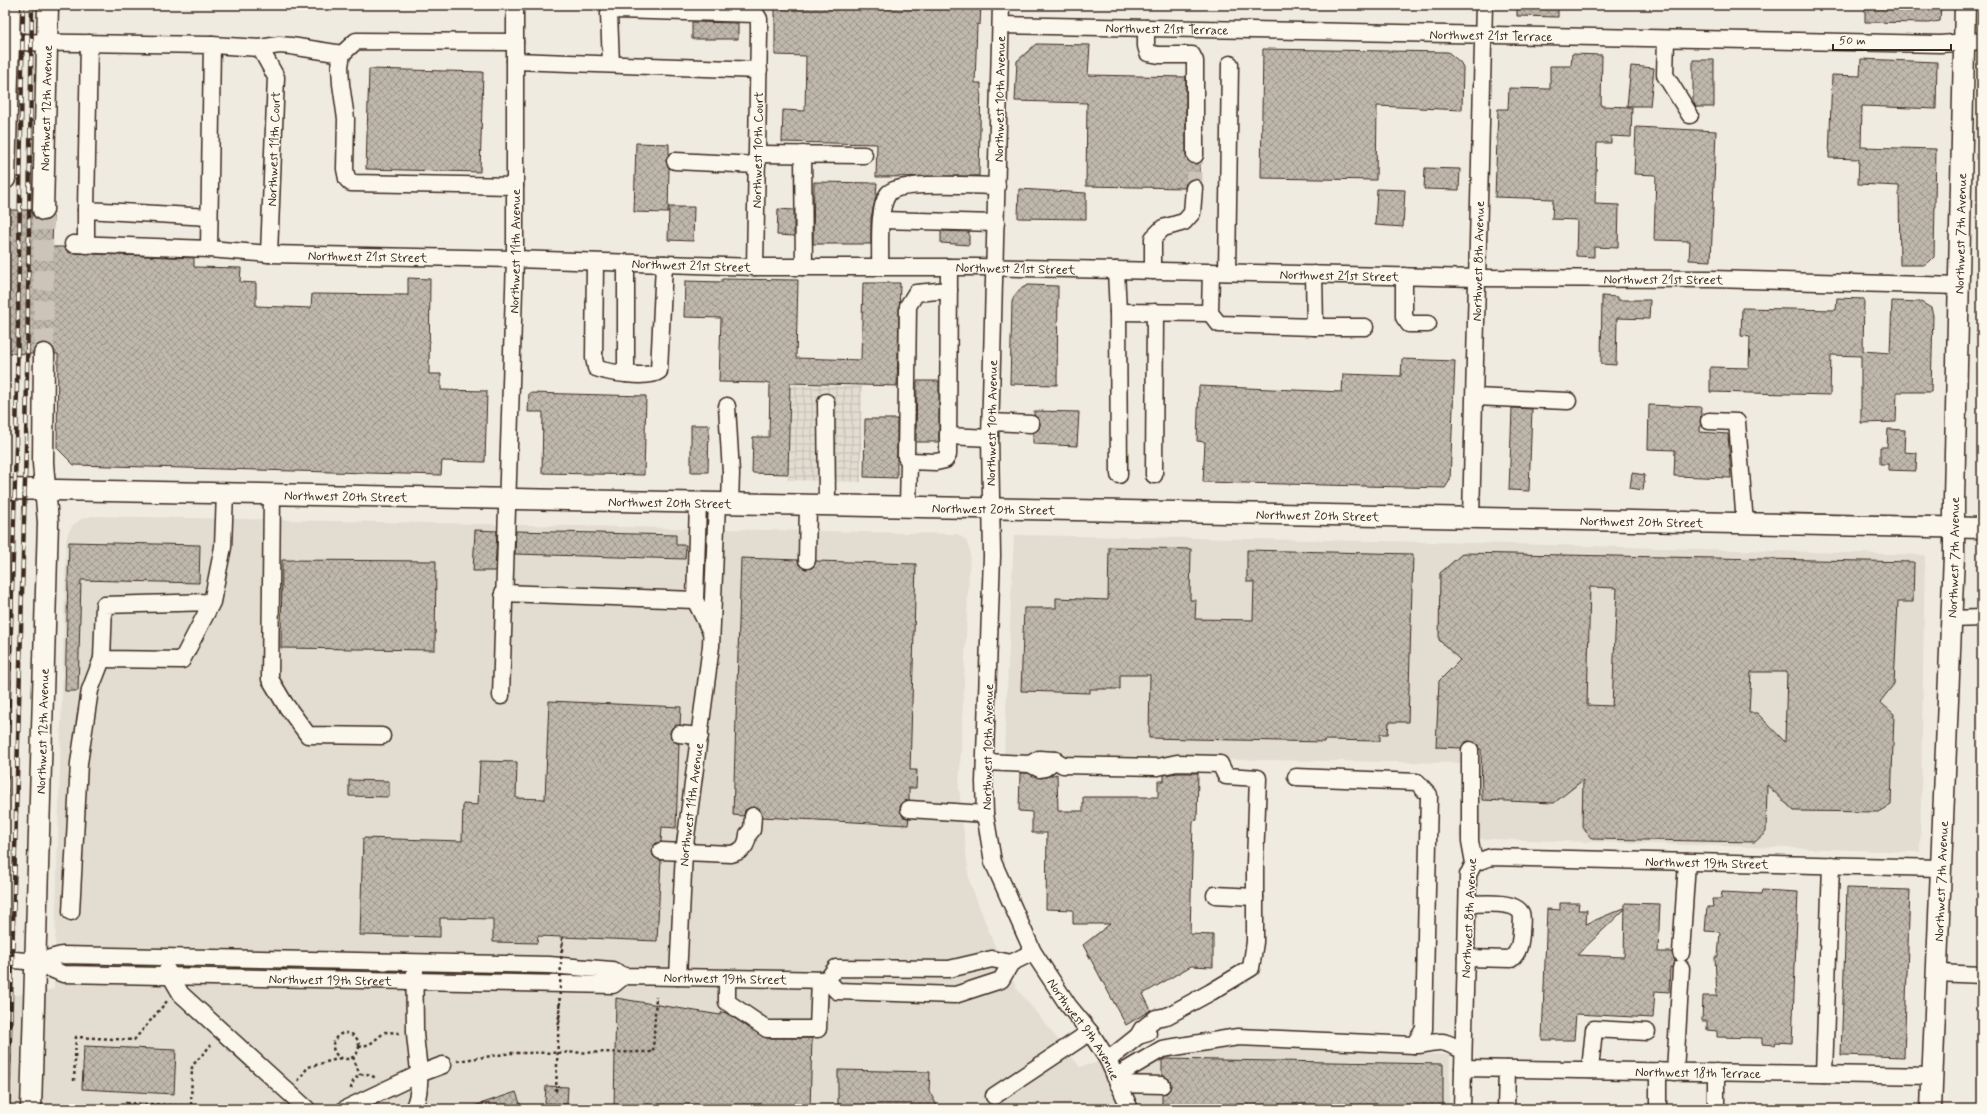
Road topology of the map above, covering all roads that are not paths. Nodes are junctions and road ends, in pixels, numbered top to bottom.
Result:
1 (48, 5) edge
2 (515, 5) edge
3 (1001, 5) edge
4 (1484, 5) edge
5 (1965, 5) edge
6 (8, 7) edge
7 (1000, 25) junction
8 (1146, 28) junction
9 (1483, 35) junction
10 (1666, 38) junction
11 (8, 42) junction
12 (515, 42) junction
13 (1973, 42) edge
14 (47, 43) junction
15 (89, 44) junction
16 (212, 45) junction
17 (260, 48) junction
18 (342, 54) junction
19 (515, 61) junction
20 (610, 64) junction
21 (1230, 64) dead end
22 (759, 70) junction
23 (1690, 115) dead end
24 (803, 154) junction
25 (864, 155) dead end
26 (1195, 155) tunnel mouth
27 (757, 159) junction
28 (674, 161) dead end
29 (5, 179) edge
30 (515, 186) junction
31 (997, 186) junction
32 (1194, 188) tunnel mouth
33 (43, 210) tunnel mouth
34 (86, 210) junction
35 (209, 217) junction
36 (881, 220) junction
37 (996, 223) junction
38 (208, 249) junction
39 (269, 254) junction
40 (515, 259) junction
41 (595, 262) junction
42 (626, 263) junction
43 (664, 264) junction
44 (755, 267) junction
45 (804, 267) junction
46 (880, 267) junction
47 (949, 267) junction
48 (994, 267) junction
49 (1116, 270) junction
50 (1153, 270) junction
51 (1211, 272) junction
52 (1227, 272) junction
53 (1314, 274) junction
54 (1404, 276) junction
55 (1478, 278) junction
56 (1959, 286) junction
57 (949, 290) junction
58 (1118, 312) junction
59 (1154, 312) junction
60 (1210, 313) junction
61 (1428, 324) dead end
62 (1316, 327) junction
63 (1365, 328) dead end
64 (44, 354) tunnel mouth
65 (626, 374) junction
66 (1475, 397) junction
67 (1568, 401) dead end
68 (826, 402) dead end
69 (727, 406) dead end
70 (1709, 421) dead end
71 (991, 422) junction
72 (1031, 424) dead end
73 (948, 436) junction
74 (990, 438) junction
75 (909, 461) junction
76 (1119, 475) dead end
77 (1154, 475) dead end
78 (5, 489) edge
79 (45, 489) junction
80 (225, 493) junction
81 (272, 494) junction
82 (509, 498) junction
83 (715, 503) junction
84 (817, 505) junction
85 (908, 507) junction
86 (991, 509) junction
87 (1471, 518) junction
88 (1745, 524) junction
89 (1954, 528) junction
90 (1982, 528) edge
91 (806, 560) dead end
92 (503, 593) junction
93 (695, 600) junction
94 (212, 602) junction
95 (1982, 618) edge
96 (1952, 619) junction
97 (711, 632) junction
98 (102, 660) junction
99 (501, 696) dead end
100 (679, 734) dead end
101 (382, 736) dead end
102 (700, 736) junction
103 (1470, 750) dead end
104 (985, 762) junction
105 (1296, 777) dead end
106 (909, 809) dead end
107 (985, 814) junction
108 (748, 816) dead end
109 (661, 851) dead end
110 (684, 852) junction
111 (1687, 862) junction
112 (1474, 863) junction
113 (1831, 865) junction
114 (1941, 868) junction
115 (1215, 895) dead end
116 (1255, 897) junction
117 (1468, 904) junction
118 (71, 912) dead end
119 (1033, 952) junction
120 (162, 956) junction
121 (5, 958) edge
122 (1466, 958) junction
123 (35, 962) junction
124 (415, 962) junction
125 (1011, 963) junction
126 (1937, 973) junction
127 (1982, 975) edge
128 (624, 976) junction
129 (170, 977) junction
130 (678, 977) junction
131 (727, 978) junction
132 (415, 980) junction
133 (824, 980) junction
134 (1090, 1032) junction
135 (1647, 1032) dead end
136 (1417, 1045) junction
137 (1458, 1048) junction
138 (1108, 1060) junction
139 (443, 1065) road end
140 (1463, 1068) junction
141 (1507, 1069) junction
142 (1590, 1070) junction
143 (1658, 1071) junction
144 (1675, 1072) junction
145 (1716, 1072) junction
146 (419, 1074) junction
147 (1824, 1074) junction
148 (1932, 1076) junction
149 (1117, 1080) junction
150 (1162, 1085) dead end
151 (994, 1096) dead end
152 (348, 1102) edge
153 (30, 1109) edge
154 (307, 1109) edge
155 (413, 1109) edge
156 (1130, 1109) edge
157 (1462, 1109) edge
158 (1506, 1109) edge
159 (1658, 1109) edge
160 (1716, 1109) edge
161 (1931, 1109) edge

1 - 14 main road, Northwest 12th Avenue
2 - 12 street, Northwest 11th Avenue
3 - 7 street, Northwest 10th Avenue
4 - 9 street, Northwest 8th Avenue
5 - 13 main road, Northwest 7th Avenue
6 - 11 main road
7 - 8 street, Northwest 21st Terrace
7 - 31 street, Northwest 10th Avenue
8 - 9 street, Northwest 21st Terrace
8 - 26 street
9 - 10 street, Northwest 21st Terrace
9 - 55 street, Northwest 8th Avenue
10 - 13 street, Northwest 21st Terrace
10 - 23 street
11 - 14 street
11 - 29 main road
12 - 18 street
12 - 19 street, Northwest 11th Avenue
13 - 56 main road, Northwest 7th Avenue
14 - 15 street
14 - 33 main road, Northwest 12th Avenue
15 - 16 street
15 - 34 street
16 - 17 street
16 - 35 street
17 - 18 street
17 - 39 street, Northwest 11th Court
18 - 30 street
19 - 20 street
19 - 30 street, Northwest 11th Avenue
20 - 22 street
20 - 22 street, Northwest 10th Court
21 - 52 street
22 - 27 street, Northwest 10th Court
24 - 25 street
24 - 27 street
24 - 45 street
27 - 28 street
27 - 44 street, Northwest 10th Court
30 - 40 street, Northwest 11th Avenue
31 - 36 street
31 - 37 street, Northwest 10th Avenue
32 - 50 street
34 - 35 street
34 - 38 street, Northwest 21st Street
35 - 38 street
36 - 37 street
36 - 46 street
37 - 48 street, Northwest 10th Avenue
38 - 39 street, Northwest 21st Street
39 - 40 street, Northwest 21st Street
40 - 41 street, Northwest 21st Street
40 - 82 street, Northwest 11th Avenue
41 - 42 street, Northwest 21st Street
41 - 65 street
42 - 43 street, Northwest 21st Street
42 - 65 street
43 - 44 street, Northwest 21st Street
43 - 65 street
44 - 45 street, Northwest 21st Street
45 - 46 street, Northwest 21st Street
46 - 47 street, Northwest 21st Street
47 - 48 street, Northwest 21st Street
47 - 57 street
48 - 49 street, Northwest 21st Street
48 - 71 street, Northwest 10th Avenue
49 - 50 street, Northwest 21st Street
49 - 58 street
50 - 51 street, Northwest 21st Street
51 - 52 street, Northwest 21st Street
51 - 60 street
52 - 53 street, Northwest 21st Street
53 - 54 street, Northwest 21st Street
53 - 62 street
54 - 55 street, Northwest 21st Street
54 - 61 street
55 - 56 street, Northwest 21st Street
55 - 66 street, Northwest 8th Avenue
56 - 89 main road, Northwest 7th Avenue
57 - 73 street
57 - 75 street
58 - 59 street
58 - 76 street
59 - 60 street
59 - 77 street
60 - 62 street
62 - 63 street
64 - 79 main road, Northwest 12th Avenue
66 - 67 street
66 - 87 street, Northwest 8th Avenue
68 - 84 street
69 - 83 street
70 - 88 street
71 - 72 street
71 - 74 street, Northwest 10th Avenue
73 - 74 street
73 - 75 street
74 - 86 street, Northwest 10th Avenue
75 - 85 street
78 - 79 main road, Northwest 20th Street
79 - 80 main road, Northwest 20th Street
79 - 123 main road, Northwest 12th Avenue
80 - 81 main road, Northwest 20th Street
80 - 94 street
81 - 82 main road, Northwest 20th Street
81 - 101 street
82 - 83 main road, Northwest 20th Street
82 - 92 street, Northwest 11th Avenue
83 - 84 main road, Northwest 20th Street
83 - 93 street
83 - 97 street, Northwest 11th Avenue
84 - 85 main road, Northwest 20th Street
84 - 91 street
85 - 86 main road, Northwest 20th Street
86 - 87 main road, Northwest 20th Street
86 - 104 street, Northwest 10th Avenue
87 - 88 main road, Northwest 20th Street
88 - 89 main road, Northwest 20th Street
89 - 90 main road, Northwest 20th Street
89 - 96 main road, Northwest 7th Avenue
92 - 93 street
92 - 99 street, Northwest 11th Avenue
93 - 97 street
94 - 98 street
94 - 98 street
95 - 96 street
96 - 114 main road, Northwest 7th Avenue
97 - 102 street, Northwest 11th Avenue
98 - 118 street
100 - 102 street
102 - 110 street, Northwest 11th Avenue
103 - 112 street, Northwest 8th Avenue
104 - 107 street, Northwest 10th Avenue
104 - 116 street
105 - 136 street
106 - 107 street
107 - 119 street, Northwest 10th Avenue
108 - 110 street
109 - 110 street
110 - 130 street, Northwest 11th Avenue
111 - 112 street, Northwest 19th Street
111 - 113 street, Northwest 19th Street
111 - 144 street
112 - 117 street, Northwest 8th Avenue
113 - 114 street, Northwest 19th Street
113 - 147 street
114 - 126 main road, Northwest 7th Avenue
115 - 116 street
116 - 138 street
117 - 122 street, Northwest 8th Avenue
117 - 122 street
119 - 125 street
119 - 134 street, Northwest 9th Avenue
120 - 123 street, Northwest 19th Street
120 - 124 street, Northwest 19th Street
120 - 129 street
121 - 123 street, Northwest 19th Street
122 - 137 street, Northwest 8th Avenue
123 - 129 street, Northwest 19th Street
123 - 153 main road, Northwest 12th Avenue
124 - 128 street, Northwest 19th Street
124 - 132 street
125 - 133 street
125 - 133 street
126 - 127 street
126 - 148 main road, Northwest 7th Avenue
128 - 130 street, Northwest 19th Street
128 - 132 street, Northwest 19th Street
129 - 132 street, Northwest 19th Street
129 - 154 street
130 - 131 street, Northwest 19th Street
131 - 133 street, Northwest 19th Street
131 - 133 street
132 - 146 street
134 - 138 street, Northwest 9th Avenue
134 - 151 street
135 - 142 street
136 - 137 street
136 - 149 street
137 - 140 street, Northwest 8th Avenue
138 - 149 street, Northwest 9th Avenue
139 - 146 street
140 - 141 street, Northwest 18th Terrace
140 - 157 street, Northwest 8th Avenue
141 - 142 street, Northwest 18th Terrace
141 - 158 street
142 - 143 street, Northwest 18th Terrace
143 - 144 street, Northwest 18th Terrace
143 - 159 street
144 - 145 street, Northwest 18th Terrace
145 - 147 street, Northwest 18th Terrace
145 - 160 street
146 - 152 street
146 - 155 street
147 - 148 street, Northwest 18th Terrace
148 - 161 main road, Northwest 7th Avenue
149 - 150 street
149 - 156 street, Northwest 9th Avenue

